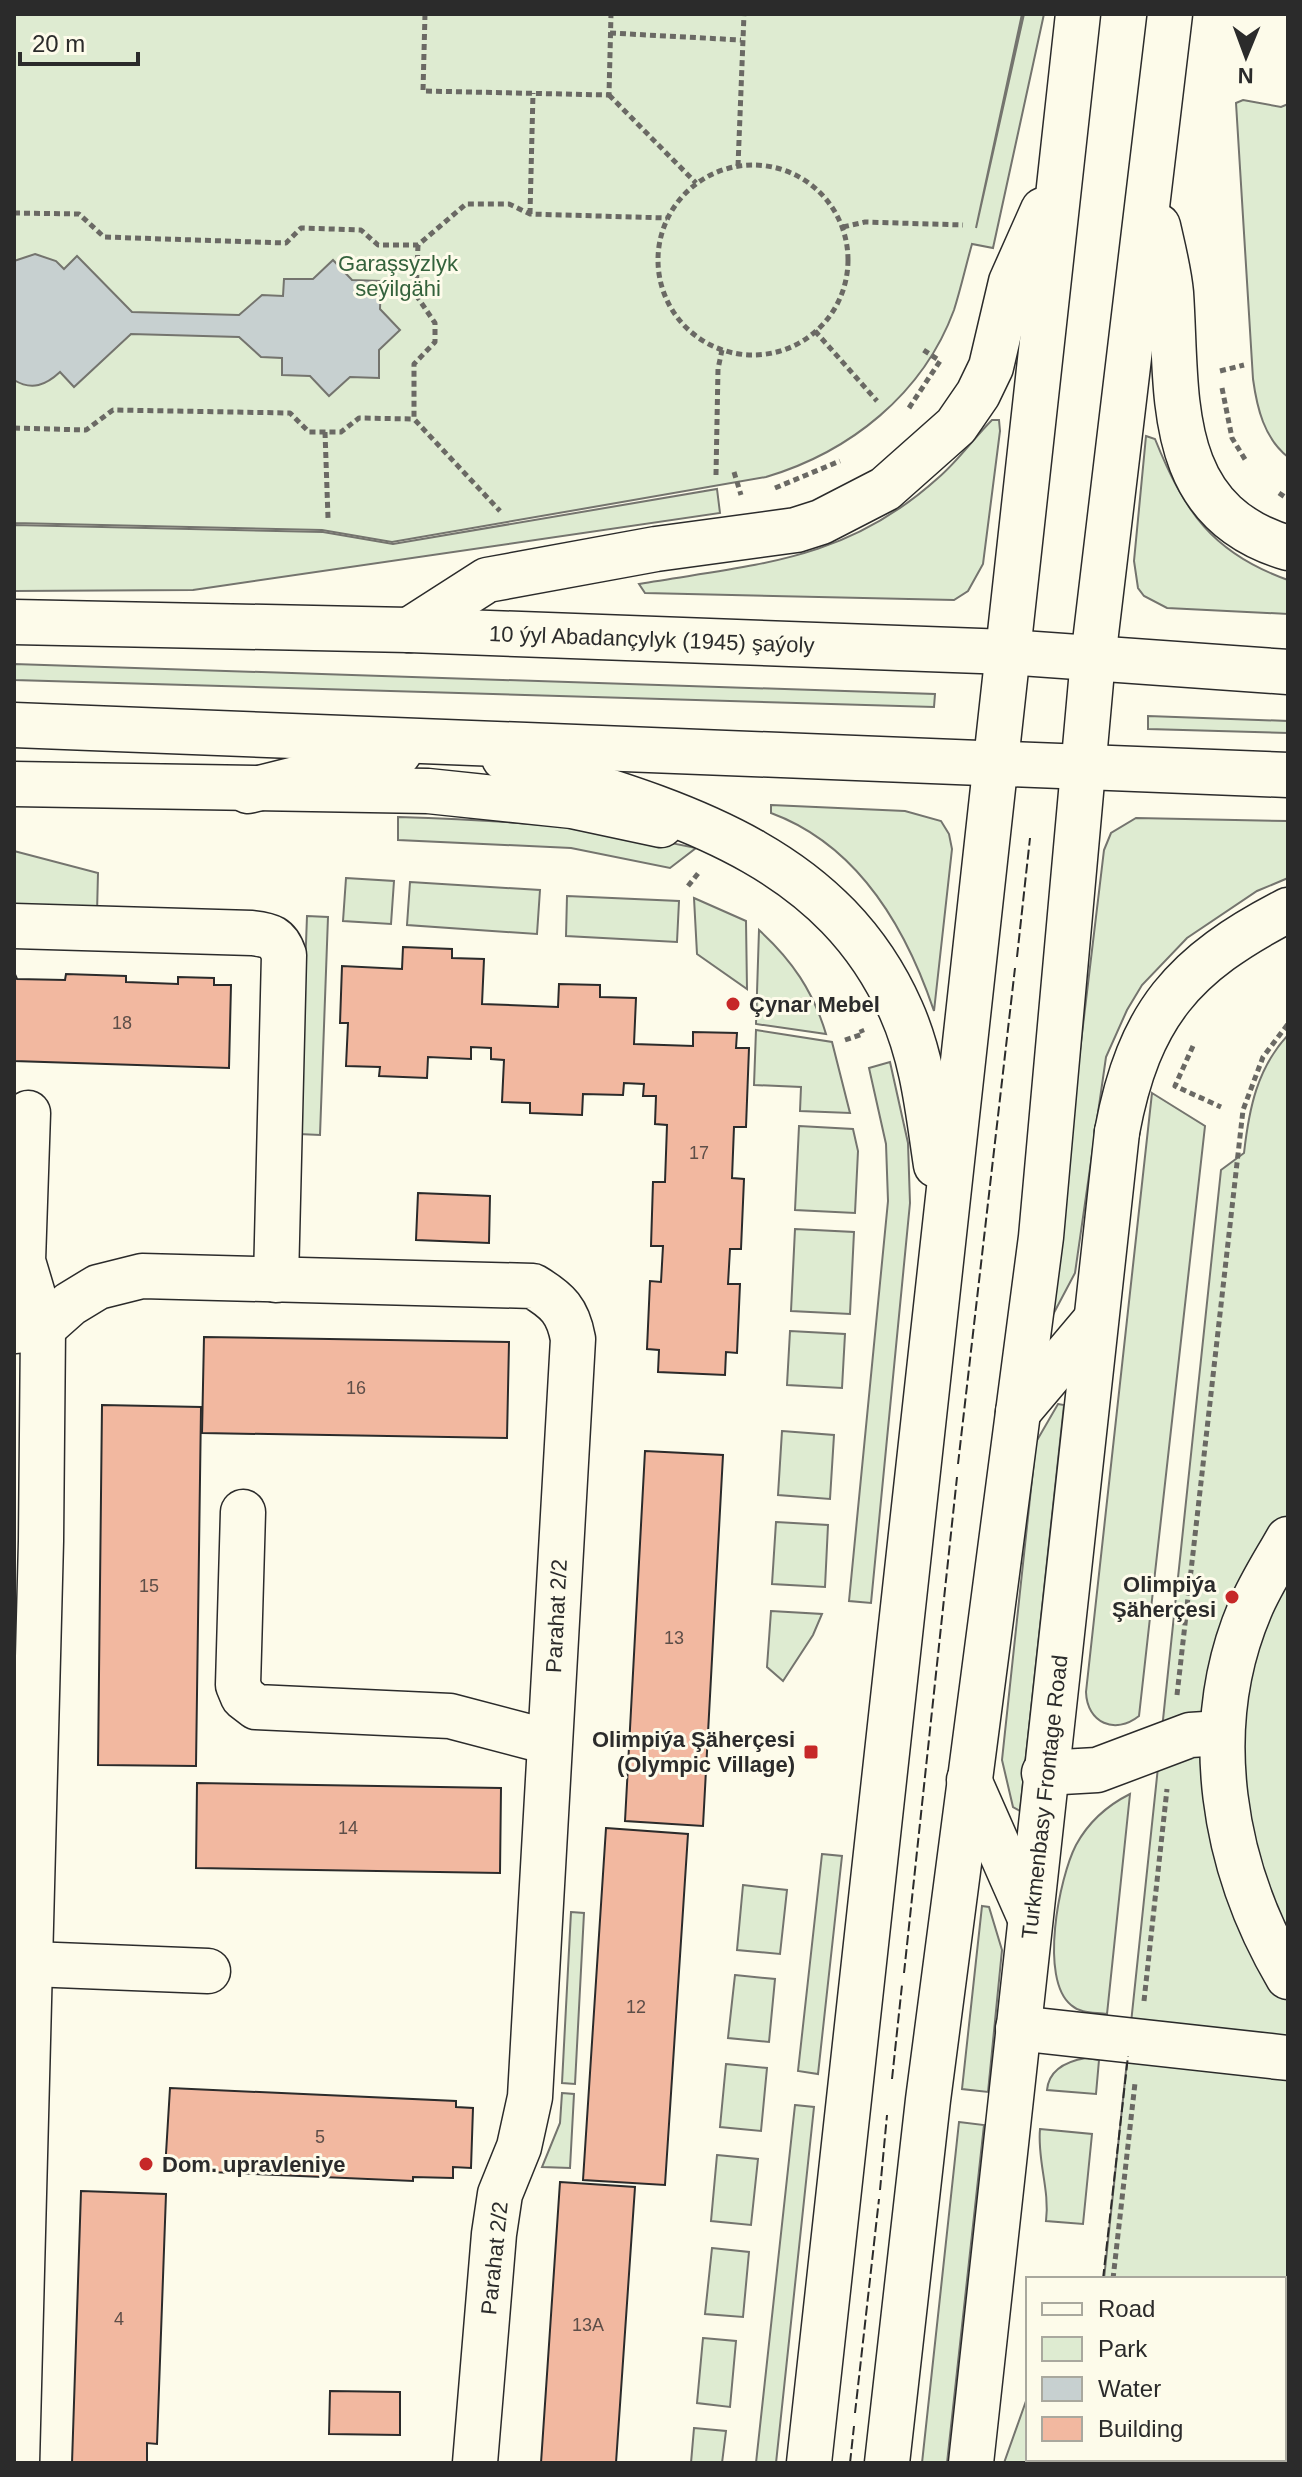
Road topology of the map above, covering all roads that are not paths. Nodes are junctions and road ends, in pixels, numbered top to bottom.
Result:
1 (1078, 14) edge
2 (1170, 14) edge
3 (1059, 175) junction
4 (1151, 186) junction
5 (1288, 548) edge
6 (14, 622) edge
7 (409, 630) junction
8 (1008, 652) junction
9 (1093, 659) junction
10 (1288, 672) edge
11 (14, 725) edge
12 (449, 741) junction
13 (997, 767) junction
14 (1085, 767) junction
15 (1288, 775) edge
16 (14, 784) edge
17 (248, 791) junction
18 (735, 841) junction
19 (1288, 910) edge
20 (14, 926) edge
21 (28, 1113) dead end
22 (944, 1230) junction
23 (276, 1280) junction
24 (1094, 1322) junction
25 (28, 1330) edge
26 (1018, 1412) junction
27 (243, 1512) dead end
28 (1288, 1539) edge
29 (28, 1541) edge
30 (1221, 1733) junction
31 (549, 1742) junction
32 (1044, 1773) junction
33 (969, 1780) junction
34 (1030, 1918) junction
35 (31, 1964) junction
36 (208, 1971) dead end
37 (1288, 1977) edge
38 (1018, 2028) junction
39 (1288, 2058) edge
40 (17, 2463) edge
41 (475, 2463) edge
42 (809, 2463) edge
43 (887, 2463) edge
44 (971, 2463) edge

1 - 3 main road
2 - 4 main road
3 - 7 main road
3 - 8 main road
4 - 5 main road
4 - 9 main road
6 - 7 main road, 10 ýyl Abadançylyk (1945) şaýoly
7 - 8 main road, 10 ýyl Abadançylyk (1945) şaýoly
8 - 9 main road, 10 ýyl Abadançylyk (1945) şaýoly
8 - 13 main road
9 - 10 main road, 10 ýyl Abadançylyk (1945) şaýoly
9 - 14 main road
11 - 12 main road
12 - 13 main road
12 - 17 main road
12 - 18 main road
13 - 14 main road
13 - 22 main road
14 - 15 main road
14 - 26 main road
16 - 17 main road
17 - 18 main road
18 - 22 main road
19 - 24 main road, Turkmenbasy Frontage Road
20 - 23 main road
21 - 25 main road
22 - 42 main road
23 - 25 main road, Parahat 2/2
23 - 31 main road, Parahat 2/2
24 - 26 main road
24 - 32 main road, Turkmenbasy Frontage Road
25 - 29 main road
26 - 33 main road
27 - 31 main road
28 - 30 main road
29 - 35 main road
30 - 32 main road
30 - 37 main road
31 - 41 main road, Parahat 2/2
32 - 34 main road, Turkmenbasy Frontage Road
33 - 34 main road
33 - 43 main road
34 - 38 main road, Turkmenbasy Frontage Road
35 - 36 main road
35 - 40 main road
38 - 39 main road
38 - 44 main road, Turkmenbasy Frontage Road

